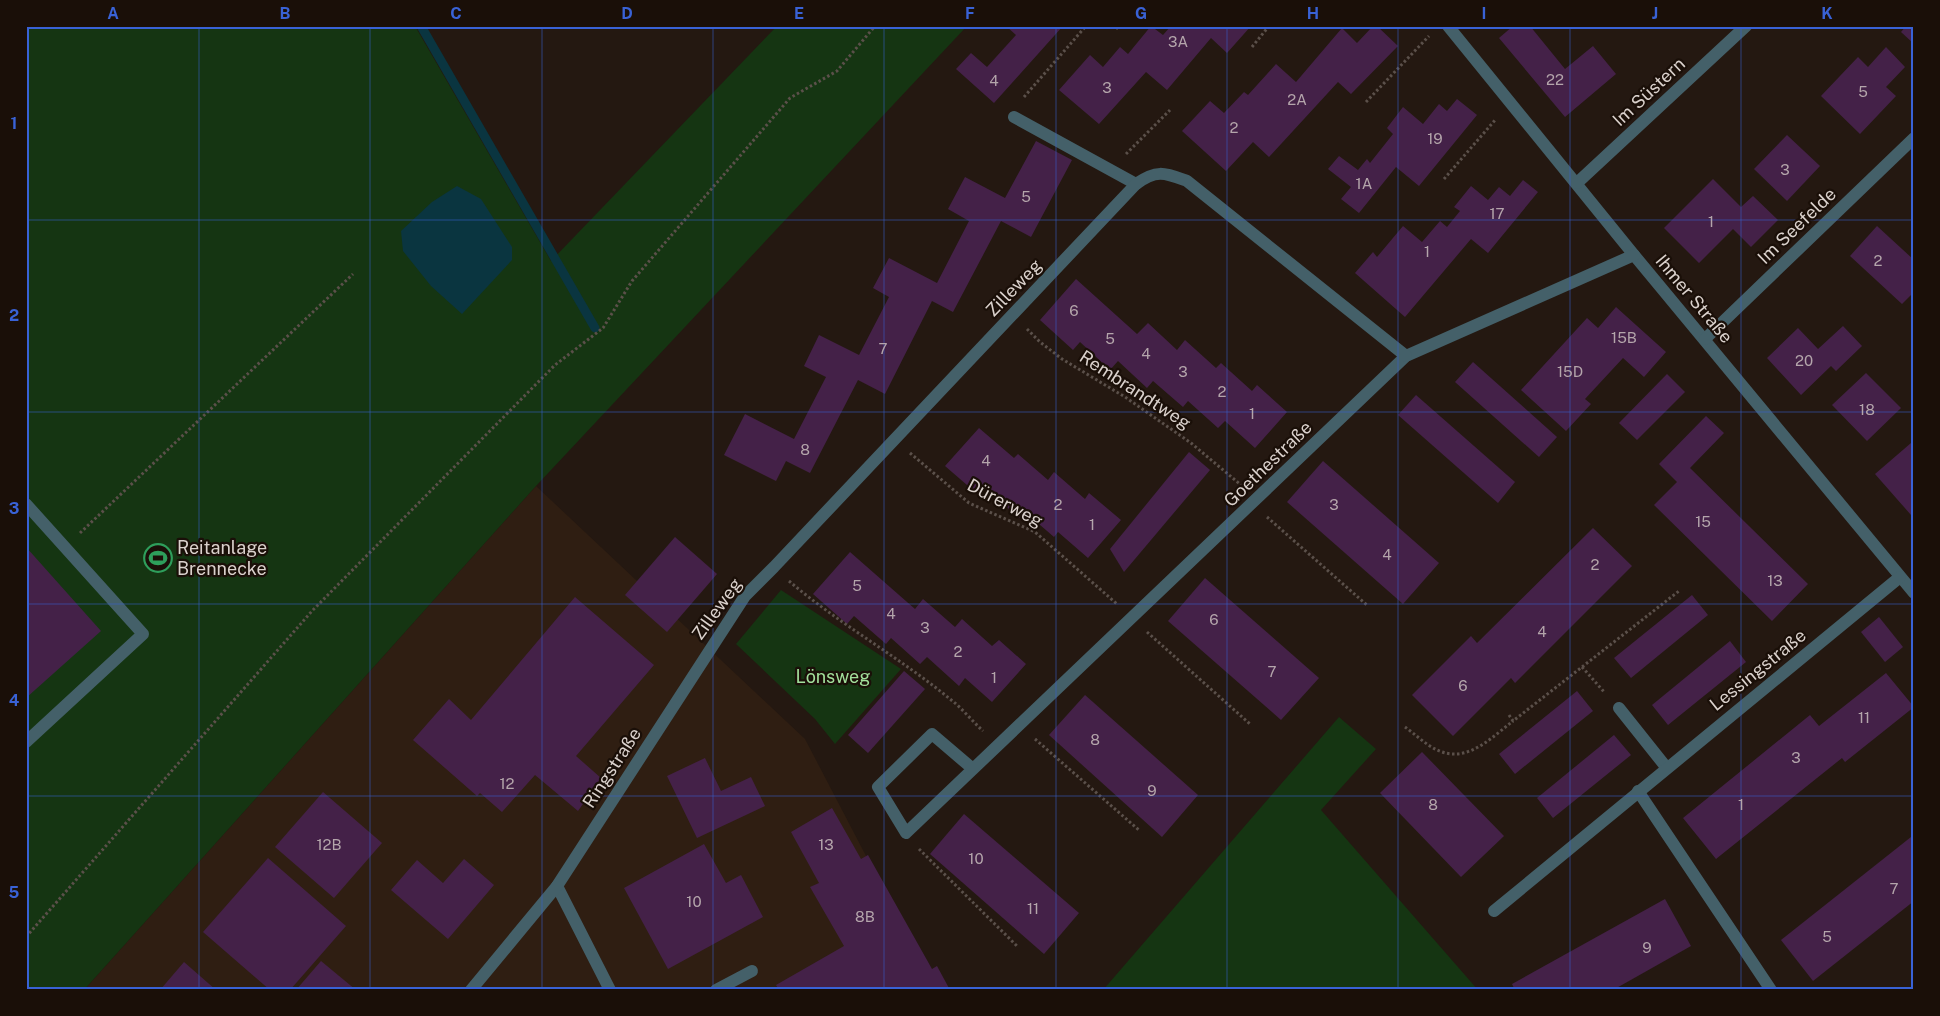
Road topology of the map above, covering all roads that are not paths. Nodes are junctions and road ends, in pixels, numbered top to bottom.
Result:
1 (1448, 26) edge
2 (1746, 26) edge
3 (1014, 117) road end
4 (1914, 138) edge
5 (1577, 183) junction
6 (1136, 184) junction
7 (1634, 255) junction
8 (1704, 339) junction
9 (1406, 356) junction
10 (26, 504) edge
11 (1900, 577) junction
12 (1914, 593) edge
13 (696, 668) joint
14 (1619, 708) road end
15 (26, 742) edge
16 (1666, 767) junction
17 (973, 769) junction
18 (1638, 791) junction
19 (557, 886) junction
20 (1494, 910) dead end
21 (752, 971) dead end
22 (471, 990) edge
23 (610, 990) edge
24 (716, 990) edge
25 (1771, 990) edge

1 - 5 street, Ihmer Straße
2 - 5 street, Im Süstern
3 - 6 street
4 - 8 street, Im Seefelde
5 - 7 street, Ihmer Straße
6 - 9 street, Zilleweg
6 - 13 street, Zilleweg
7 - 8 street, Ihmer Straße
7 - 9 street, Goethestraße
8 - 11 street, Ihmer Straße
9 - 17 street, Goethestraße
10 - 15 street
11 - 12 street, Ihmer Straße
11 - 16 street, Lessingstraße
13 - 19 street, Ringstraße
14 - 16 street
16 - 18 street, Lessingstraße
17 - 17 street, Goethestraße
18 - 20 street, Lessingstraße
18 - 25 street
19 - 22 street, Ringstraße
19 - 23 street
21 - 24 street

